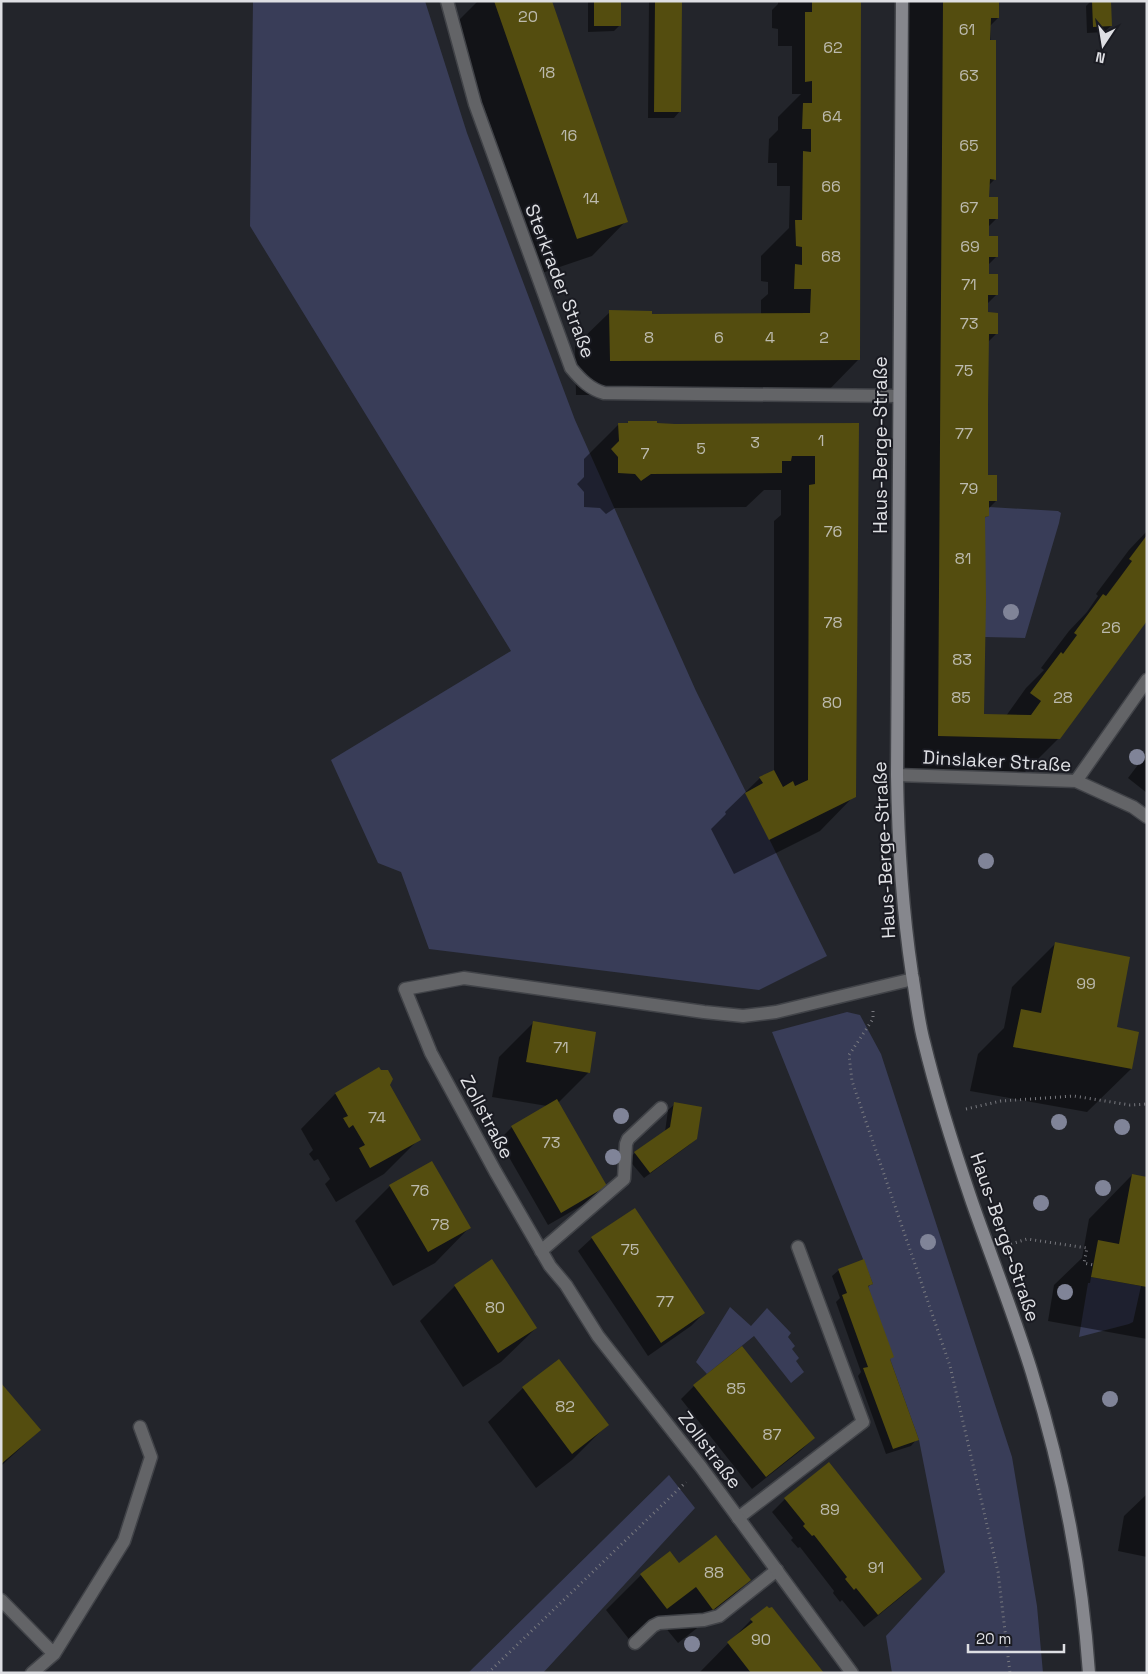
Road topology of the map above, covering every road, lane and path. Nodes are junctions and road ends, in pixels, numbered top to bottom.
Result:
1 (447, 1) edge
2 (902, 1) edge
3 (899, 396) junction
4 (1147, 680) edge
5 (897, 775) junction
6 (1076, 782) junction
7 (1147, 817) edge
8 (913, 979) junction
9 (871, 989) junction
10 (1147, 1104) edge
11 (661, 1108) dead end
12 (943, 1113) junction
13 (798, 1247) dead end
14 (541, 1251) junction
15 (990, 1252) junction
16 (1093, 1265) dead end
17 (140, 1427) dead end
18 (701, 1467) junction
19 (738, 1518) junction
20 (777, 1570) junction
21 (1, 1600) edge
22 (635, 1643) dead end
23 (54, 1654) junction
24 (32, 1673) edge
25 (488, 1673) edge
26 (852, 1673) edge
27 (1010, 1673) edge
28 (1089, 1673) edge

1 - 3 street, Sterkrader Straße
2 - 3 main road, Haus-Berge-Straße
3 - 5 main road, Haus-Berge-Straße
4 - 6 street
5 - 6 street, Dinslaker Straße
5 - 8 main road, Haus-Berge-Straße
6 - 7 street, Dinslaker Straße
8 - 9 street, Zollstraße
8 - 12 main road, Haus-Berge-Straße
9 - 14 street, Zollstraße
9 - 27 path
10 - 12 path
11 - 14 street
12 - 15 main road, Haus-Berge-Straße
13 - 19 street
14 - 18 street, Zollstraße
15 - 16 path
15 - 28 main road, Haus-Berge-Straße
17 - 23 street
18 - 19 street, Zollstraße
18 - 25 path
19 - 20 street, Zollstraße
20 - 22 street
20 - 26 street, Zollstraße
21 - 23 street
23 - 24 street

